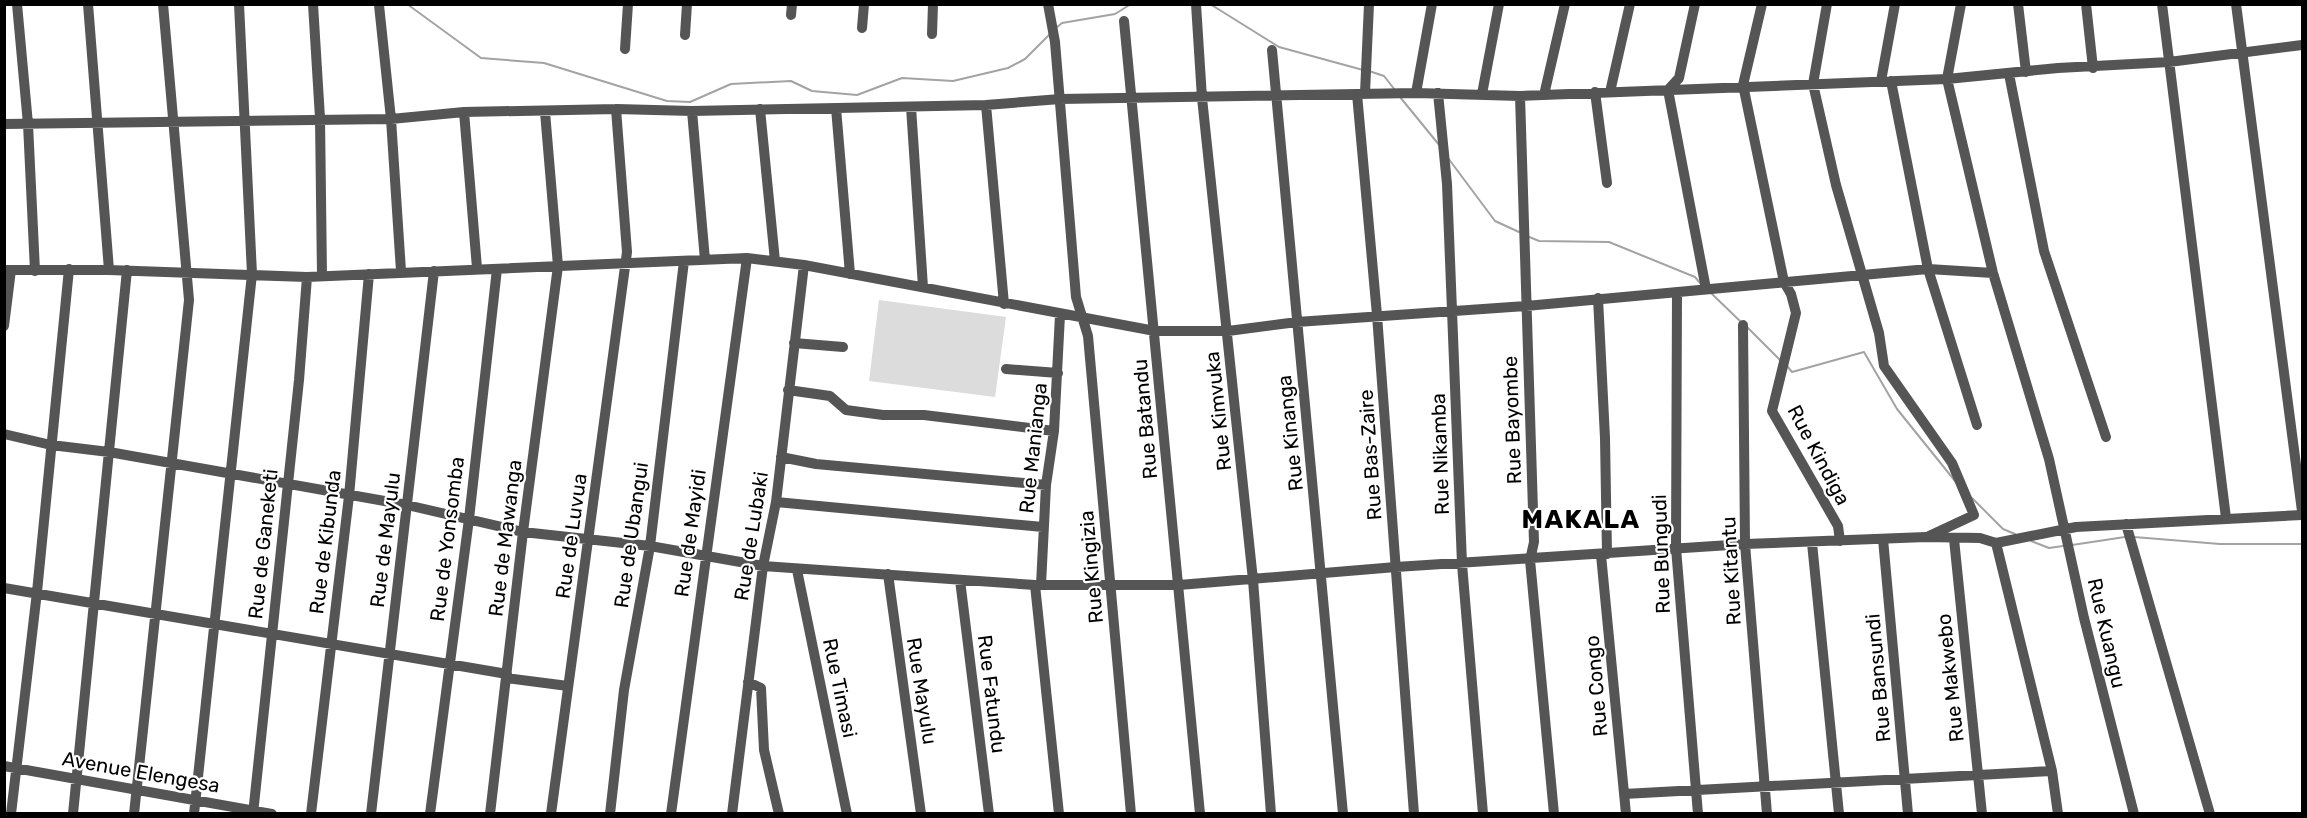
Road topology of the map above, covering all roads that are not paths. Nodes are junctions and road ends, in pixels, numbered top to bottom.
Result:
1 (17, 4) edge
2 (88, 4) edge
3 (163, 4) edge
4 (238, 4) edge
5 (313, 4) edge
6 (628, 4) edge
7 (687, 4) edge
8 (864, 4) edge
9 (933, 4) edge
10 (1048, 4) edge
11 (1196, 4) edge
12 (1369, 4) edge
13 (1432, 4) edge
14 (1499, 4) edge
15 (1564, 4) edge
16 (1630, 4) edge
17 (1695, 4) edge
18 (1762, 4) edge
19 (1827, 4) edge
20 (1895, 4) edge
21 (1961, 4) edge
22 (2018, 4) edge
23 (2086, 4) edge
24 (2162, 4) edge
25 (2236, 4) edge
26 (379, 5) edge
27 (1124, 21) dead end
28 (862, 28) dead end
29 (932, 34) dead end
30 (685, 35) dead end
31 (2302, 45) edge
32 (625, 49) dead end
33 (1272, 50) dead end
34 (2242, 52) junction
35 (2169, 62) junction
36 (2093, 68) junction
37 (2026, 72) junction
38 (2009, 74) junction
39 (1947, 78) junction
40 (1886, 81) junction
41 (1813, 84) junction
42 (1743, 86) junction
43 (1668, 90) junction
44 (1595, 92) junction
45 (1610, 92) junction
46 (1416, 93) junction
47 (1438, 93) junction
48 (1361, 94) junction
49 (1482, 94) junction
50 (1544, 95) junction
51 (1520, 96) junction
52 (1275, 97) junction
53 (1202, 98) junction
54 (1060, 99) junction
55 (1132, 99) junction
56 (986, 105) junction
57 (911, 107) junction
58 (836, 108) junction
59 (616, 109) junction
60 (760, 110) junction
61 (692, 111) junction
62 (464, 112) junction
63 (545, 112) junction
64 (320, 118) junction
65 (391, 119) junction
66 (244, 122) junction
67 (174, 123) junction
68 (4, 124) edge
69 (28, 124) junction
70 (98, 124) junction
71 (1607, 183) dead end
72 (747, 258) junction
73 (705, 260) junction
74 (684, 261) junction
75 (775, 261) junction
76 (626, 264) junction
77 (804, 265) junction
78 (558, 266) junction
79 (477, 268) junction
80 (497, 268) junction
81 (1928, 268) junction
82 (8, 270) edge
83 (69, 270) junction
84 (109, 270) junction
85 (127, 270) junction
86 (35, 271) junction
87 (400, 271) junction
88 (434, 271) junction
89 (185, 272) junction
90 (252, 273) junction
91 (1862, 273) junction
92 (1993, 273) junction
93 (369, 274) junction
94 (850, 274) junction
95 (322, 276) junction
96 (307, 277) junction
97 (1784, 282) junction
98 (923, 287) junction
99 (1706, 289) junction
100 (1677, 292) junction
101 (1598, 298) junction
102 (1004, 304) junction
103 (1526, 306) junction
104 (1452, 311) junction
105 (1060, 315) junction
106 (1377, 315) junction
107 (1082, 318) junction
108 (1297, 322) junction
109 (1743, 325) dead end
110 (4, 326) edge
111 (1155, 331) junction
112 (1228, 331) junction
113 (794, 342) junction
114 (843, 347) dead end
115 (1006, 369) dead end
116 (1058, 373) junction
117 (788, 390) junction
118 (1977, 425) dead end
119 (1054, 431) junction
120 (4, 434) edge
121 (2106, 436) dead end
122 (51, 445) junction
123 (109, 452) junction
124 (781, 457) junction
125 (172, 465) junction
126 (229, 475) junction
127 (287, 484) junction
128 (1046, 485) junction
129 (349, 496) junction
130 (776, 502) junction
131 (407, 505) junction
132 (2302, 513) edge
133 (2226, 518) junction
134 (469, 519) junction
135 (2126, 524) junction
136 (1043, 527) junction
137 (2065, 529) junction
138 (523, 532) junction
139 (1926, 537) junction
140 (590, 538) junction
141 (1954, 538) junction
142 (1883, 539) junction
143 (1840, 541) junction
144 (1812, 543) junction
145 (1996, 543) junction
146 (1745, 544) junction
147 (650, 546) junction
148 (1676, 548) junction
149 (1604, 555) junction
150 (706, 557) junction
151 (1530, 560) junction
152 (1462, 564) junction
153 (763, 566) junction
154 (1396, 567) junction
155 (797, 570) junction
156 (888, 573) junction
157 (1322, 574) junction
158 (960, 580) junction
159 (1253, 580) junction
160 (1038, 585) junction
161 (1111, 585) junction
162 (1179, 585) junction
163 (4, 588) edge
164 (37, 592) junction
165 (93, 602) junction
166 (155, 613) junction
167 (213, 623) junction
168 (272, 634) junction
169 (331, 644) junction
170 (390, 653) junction
171 (449, 663) junction
172 (507, 676) junction
173 (748, 682) junction
174 (568, 686) junction
175 (10, 767) edge
176 (2052, 771) junction
177 (1978, 775) junction
178 (1905, 778) junction
179 (76, 779) junction
180 (1836, 784) junction
181 (135, 787) junction
182 (1765, 787) junction
183 (1696, 789) junction
184 (1624, 794) junction
185 (196, 800) junction
186 (253, 812) edge
187 (11, 813) edge
188 (73, 813) edge
189 (134, 813) edge
190 (194, 813) edge
191 (272, 813) edge
192 (311, 813) edge
193 (371, 813) edge
194 (430, 813) edge
195 (490, 813) edge
196 (552, 813) edge
197 (610, 813) edge
198 (670, 813) edge
199 (732, 813) edge
200 (779, 813) edge
201 (847, 813) edge
202 (921, 813) edge
203 (989, 813) edge
204 (1059, 813) edge
205 (1131, 813) edge
206 (1200, 813) edge
207 (1271, 813) edge
208 (1343, 813) edge
209 (1414, 813) edge
210 (1483, 813) edge
211 (1554, 813) edge
212 (1626, 813) edge
213 (1698, 813) edge
214 (1767, 813) edge
215 (1839, 813) edge
216 (1908, 813) edge
217 (1982, 813) edge
218 (2058, 813) edge
219 (2134, 813) edge
220 (2210, 813) edge

1 - 69 street
2 - 70 street
3 - 67 street
4 - 66 street
5 - 64 street
6 - 32 street
7 - 30 street
8 - 28 street
9 - 29 street
10 - 54 street, Rue Kingizia
11 - 53 street, Rue Kimvuka
12 - 48 street, Rue Bas-Zaire
13 - 46 street
14 - 49 street
15 - 50 street
16 - 45 street
17 - 43 street
18 - 42 street
19 - 41 street
20 - 40 street
21 - 39 street
22 - 37 street
23 - 36 street
24 - 35 street
25 - 34 street
26 - 65 street
27 - 55 street, Rue Batandu
31 - 34 street
33 - 52 street, Rue Kinanga
34 - 35 street
34 - 132 street
35 - 36 street
35 - 133 street
36 - 37 street
37 - 38 street
38 - 39 street
38 - 121 street
39 - 40 street
39 - 92 street, Rue Kuangu
40 - 41 street
40 - 81 street
41 - 42 street
41 - 91 street
42 - 43 street
42 - 97 street, Rue Kindiga
43 - 45 street
43 - 99 street
44 - 45 street
44 - 50 street
44 - 71 street
46 - 47 street
46 - 48 street
47 - 49 street
47 - 104 street, Rue Nikamba
48 - 52 street
48 - 106 street, Rue Bas-Zaire
49 - 51 street
50 - 51 street
51 - 103 street, Rue Bayombe
52 - 53 street
52 - 108 street, Rue Kinanga
53 - 55 street
53 - 112 street, Rue Kimvuka
54 - 55 street
54 - 56 street
54 - 107 street, Rue Kingizia
55 - 111 street, Rue Batandu
56 - 57 street
56 - 102 street
57 - 58 street
57 - 98 street
58 - 60 street
58 - 94 street
59 - 61 street
59 - 63 street
59 - 76 street, Rue de Luvua
60 - 61 street
60 - 75 street
61 - 73 street
62 - 63 street
62 - 65 street
62 - 79 street
63 - 78 street, Rue de Mawanga
64 - 65 street
64 - 66 street
64 - 95 street
65 - 87 street
66 - 67 street
66 - 90 street
67 - 70 street
67 - 89 street
68 - 69 street
69 - 70 street
69 - 86 street
70 - 84 street
72 - 73 street
72 - 75 street
72 - 150 street, Rue de Mayidi
73 - 74 street
74 - 76 street
74 - 147 street, Rue de Ubangui
75 - 77 street
76 - 78 street
76 - 140 street, Rue de Luvua
77 - 94 street
77 - 113 street, Rue de Lubaki
78 - 80 street
78 - 138 street, Rue de Mawanga
79 - 80 street
79 - 88 street
80 - 134 street, Rue de Yonsomba
81 - 91 street
81 - 92 street
81 - 118 street
82 - 86 street
82 - 110 street
83 - 84 street
83 - 86 street
83 - 122 street
84 - 85 street
85 - 89 street
85 - 123 street
87 - 88 street
87 - 93 street
88 - 131 street, Rue de Mayulu
89 - 90 street
89 - 125 street
90 - 96 street
90 - 126 street
91 - 97 street
91 - 139 street
92 - 137 street, Rue Kuangu
93 - 95 street
93 - 129 street, Rue de Kibunda
94 - 98 street
95 - 96 street
96 - 127 street, Rue de Ganeketi
97 - 99 street
97 - 143 street, Rue Kindiga
98 - 102 street
99 - 100 street
100 - 101 street
100 - 148 street, Rue Bungudi
101 - 103 street
101 - 149 street, Rue Congo
102 - 105 street
103 - 104 street
103 - 151 street, Rue Bayombe
104 - 106 street
104 - 152 street, Rue Nikamba
105 - 107 street
105 - 116 street, Rue Manianga
106 - 108 street
106 - 154 street, Rue Bas-Zaire
107 - 111 street
107 - 161 street, Rue Kingizia
108 - 112 street
108 - 157 street, Rue Kinanga
109 - 146 street, Rue Kitantu
111 - 112 street
111 - 162 street, Rue Batandu
112 - 159 street, Rue Kimvuka
113 - 114 street
113 - 117 street, Rue de Lubaki
115 - 116 street
116 - 119 street, Rue Manianga
117 - 119 street
117 - 124 street, Rue de Lubaki
119 - 128 street, Rue Manianga
120 - 122 street
122 - 123 street
122 - 164 street
123 - 125 street
123 - 165 street
124 - 128 street
124 - 130 street, Rue de Lubaki
125 - 126 street
125 - 166 street
126 - 127 street
126 - 167 street
127 - 129 street
127 - 168 street, Rue de Ganeketi
128 - 136 street, Rue Manianga
129 - 131 street
129 - 169 street, Rue de Kibunda
130 - 136 street
130 - 153 street, Rue de Lubaki
131 - 134 street
131 - 170 street, Rue de Mayulu
132 - 133 street
133 - 135 street
134 - 138 street
134 - 171 street, Rue de Yonsomba
135 - 137 street
135 - 220 street
136 - 160 street, Rue Manianga
137 - 145 street
137 - 219 street, Rue Kuangu
138 - 140 street
138 - 172 street, Rue de Mawanga
139 - 141 street
139 - 142 street
140 - 147 street
140 - 174 street, Rue de Luvua
141 - 145 street
141 - 177 street, Rue Makwebo
142 - 143 street
142 - 178 street, Rue Bansundi
143 - 144 street
144 - 146 street
144 - 180 street
145 - 176 street
146 - 148 street
146 - 182 street, Rue Kitantu
147 - 150 street
147 - 197 street, Rue de Ubangui
148 - 149 street
148 - 183 street, Rue Bungudi
149 - 151 street
149 - 184 street, Rue Congo
150 - 153 street
150 - 198 street, Rue de Mayidi
151 - 152 street
151 - 211 street, Rue Bayombe
152 - 154 street
152 - 210 street, Rue Nikamba
153 - 155 street
153 - 173 street, Rue de Lubaki
154 - 157 street
154 - 209 street, Rue Bas-Zaire
155 - 156 street
155 - 201 street, Rue Timasi
156 - 158 street
156 - 202 street, Rue Mayulu
157 - 159 street
157 - 208 street, Rue Kinanga
158 - 160 street
158 - 203 street, Rue Fatundu
159 - 162 street
159 - 207 street, Rue Kimvuka
160 - 161 street
160 - 204 street, Rue Manianga
161 - 162 street
161 - 205 street, Rue Kingizia
162 - 206 street, Rue Batandu
163 - 164 street
164 - 165 street
164 - 175 street
165 - 166 street
165 - 179 street
166 - 167 street
166 - 181 street
167 - 168 street
167 - 185 street
168 - 169 street
168 - 186 street, Rue de Ganeketi
169 - 170 street
169 - 192 street, Rue de Kibunda
170 - 171 street
170 - 193 street, Rue de Mayulu
171 - 172 street
171 - 194 street, Rue de Yonsomba
172 - 174 street
172 - 195 street, Rue de Mawanga
173 - 199 street, Rue de Lubaki
173 - 200 street
174 - 196 street, Rue de Luvua
175 - 179 street, Avenue Elengesa
175 - 187 street
176 - 177 street
176 - 218 street
177 - 178 street
177 - 217 street, Rue Makwebo
178 - 180 street
178 - 216 street, Rue Bansundi
179 - 181 street, Avenue Elengesa
179 - 188 street
180 - 182 street
180 - 215 street
181 - 185 street, Avenue Elengesa
181 - 189 street
182 - 183 street
182 - 214 street, Rue Kitantu
183 - 184 street
183 - 213 street, Rue Bungudi
184 - 212 street, Rue Congo
185 - 186 street, Avenue Elengesa
185 - 190 street
186 - 191 street, Avenue Elengesa

